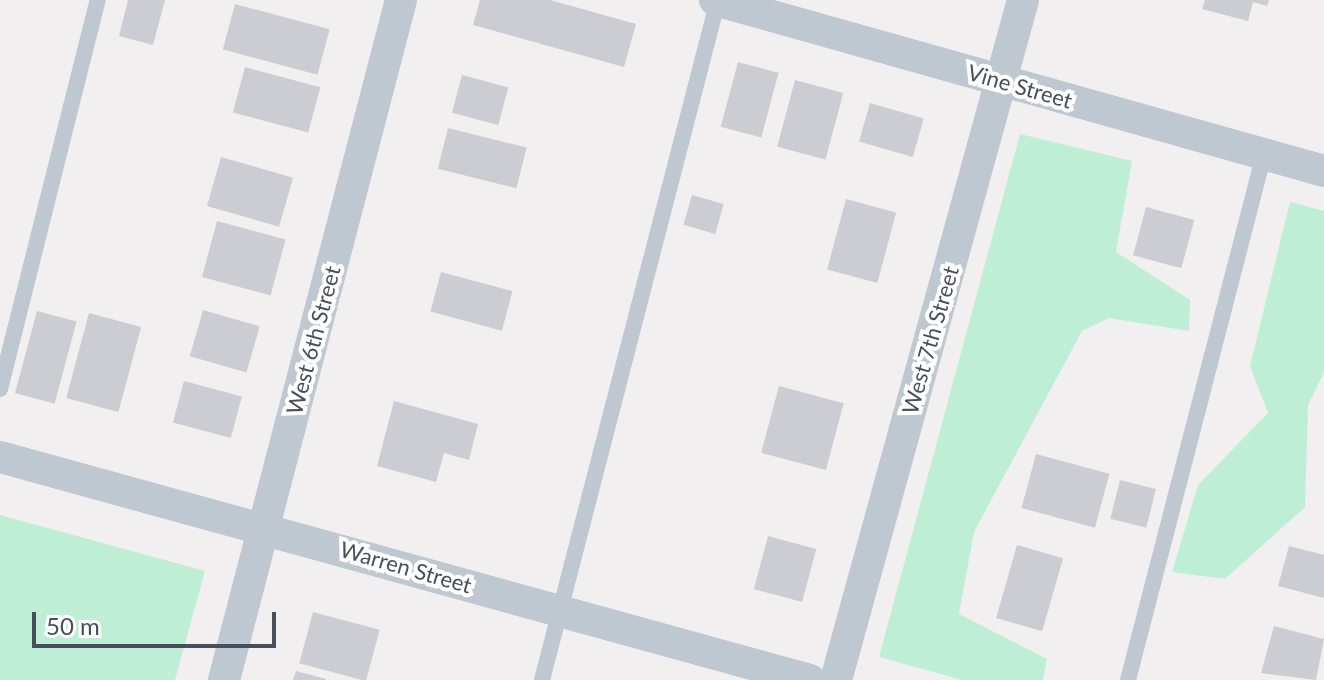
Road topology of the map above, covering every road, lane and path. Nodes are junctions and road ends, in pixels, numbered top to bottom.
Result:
1 (98, 0) edge
2 (401, 0) edge
3 (717, 0) edge
4 (1023, 0) edge
5 (1003, 81) junction
6 (1264, 154) junction
7 (1324, 171) edge
8 (0, 389) edge
9 (0, 457) edge
10 (264, 527) junction
11 (561, 610) junction
12 (224, 680) edge
13 (542, 680) edge
14 (810, 680) edge
15 (836, 680) edge
16 (1128, 680) edge

1 - 8 lane
2 - 10 street, West 6th Street
3 - 5 street, Vine Street
3 - 11 lane
4 - 5 street, West 7th Street
5 - 6 street, Vine Street
5 - 15 street, West 7th Street
6 - 7 street, Vine Street
6 - 16 lane
9 - 10 street, Warren Street
10 - 11 street, Warren Street
10 - 12 street, West 6th Street
11 - 13 lane
11 - 14 street, Warren Street

